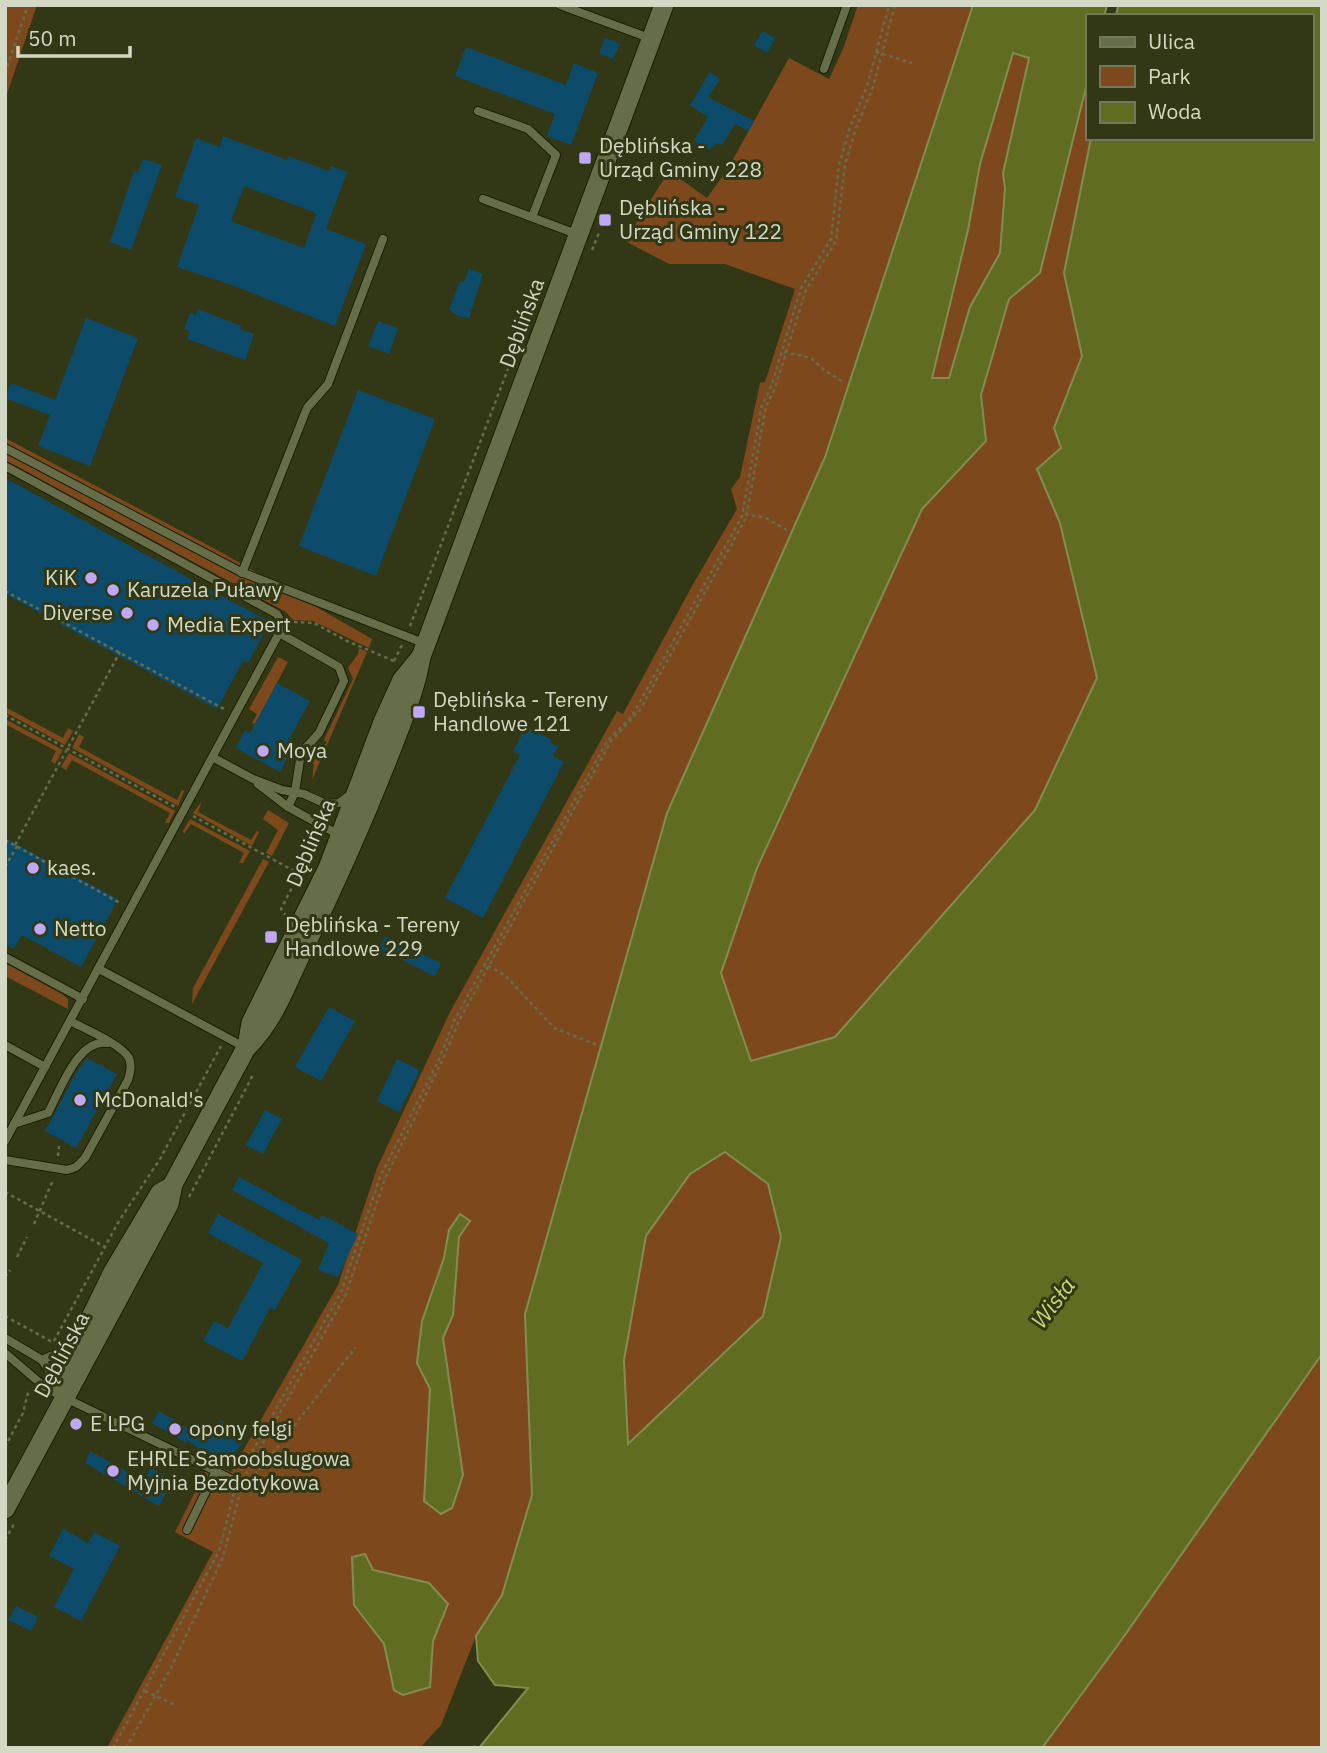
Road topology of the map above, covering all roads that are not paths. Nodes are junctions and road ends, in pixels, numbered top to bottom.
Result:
1 (559, 5) edge
2 (664, 5) edge
3 (847, 5) edge
4 (652, 39) junction
5 (824, 69) dead end
6 (478, 111) dead end
7 (483, 199) dead end
8 (532, 217) junction
9 (579, 235) junction
10 (383, 239) dead end
11 (5, 448) edge
12 (5, 466) edge
13 (242, 573) junction
14 (281, 634) junction
15 (424, 651) junction
16 (214, 758) junction
17 (253, 779) junction
18 (360, 783) junction
19 (295, 792) junction
20 (326, 804) junction
21 (288, 807) junction
22 (350, 831) junction
23 (5, 957) edge
24 (99, 969) junction
25 (83, 999) junction
26 (70, 1021) junction
27 (110, 1043) junction
28 (5, 1045) edge
29 (246, 1048) junction
30 (46, 1067) junction
31 (15, 1124) junction
32 (5, 1141) edge
33 (5, 1160) edge
34 (173, 1184) junction
35 (5, 1338) edge
36 (79, 1341) junction
37 (5, 1353) edge
38 (42, 1360) junction
39 (60, 1395) junction
40 (215, 1473) junction
41 (239, 1484) road end
42 (5, 1485) edge
43 (5, 1509) edge
44 (187, 1531) dead end

1 - 4 lane
2 - 4 main road, Dęblińska
3 - 5 lane
4 - 9 main road, Dęblińska
6 - 8 lane
7 - 8 lane
8 - 9 lane
9 - 15 main road, Dęblińska
10 - 13 lane
11 - 13 lane
12 - 14 lane
13 - 15 lane
14 - 16 lane
14 - 19 lane
15 - 18 main road, Dęblińska
15 - 22 main road, Dęblińska
16 - 17 lane
16 - 24 lane
17 - 19 lane
17 - 21 lane
18 - 20 lane
18 - 22 main road, Dęblińska
19 - 20 lane
19 - 21 lane
20 - 22 lane
21 - 22 lane
22 - 29 main road, Dęblińska
23 - 25 lane
24 - 25 lane
24 - 29 lane
25 - 26 lane
26 - 27 lane
26 - 30 lane
27 - 31 lane
27 - 33 lane
28 - 30 lane
29 - 34 main road, Dęblińska
30 - 31 lane
31 - 32 lane
34 - 36 main road, Dęblińska
34 - 39 main road, Dęblińska
35 - 38 lane
36 - 38 lane
36 - 39 main road, Dęblińska
37 - 39 lane
38 - 39 lane
39 - 40 lane
39 - 42 main road, Dęblińska
39 - 43 main road, Dęblińska
40 - 41 lane
40 - 44 lane

